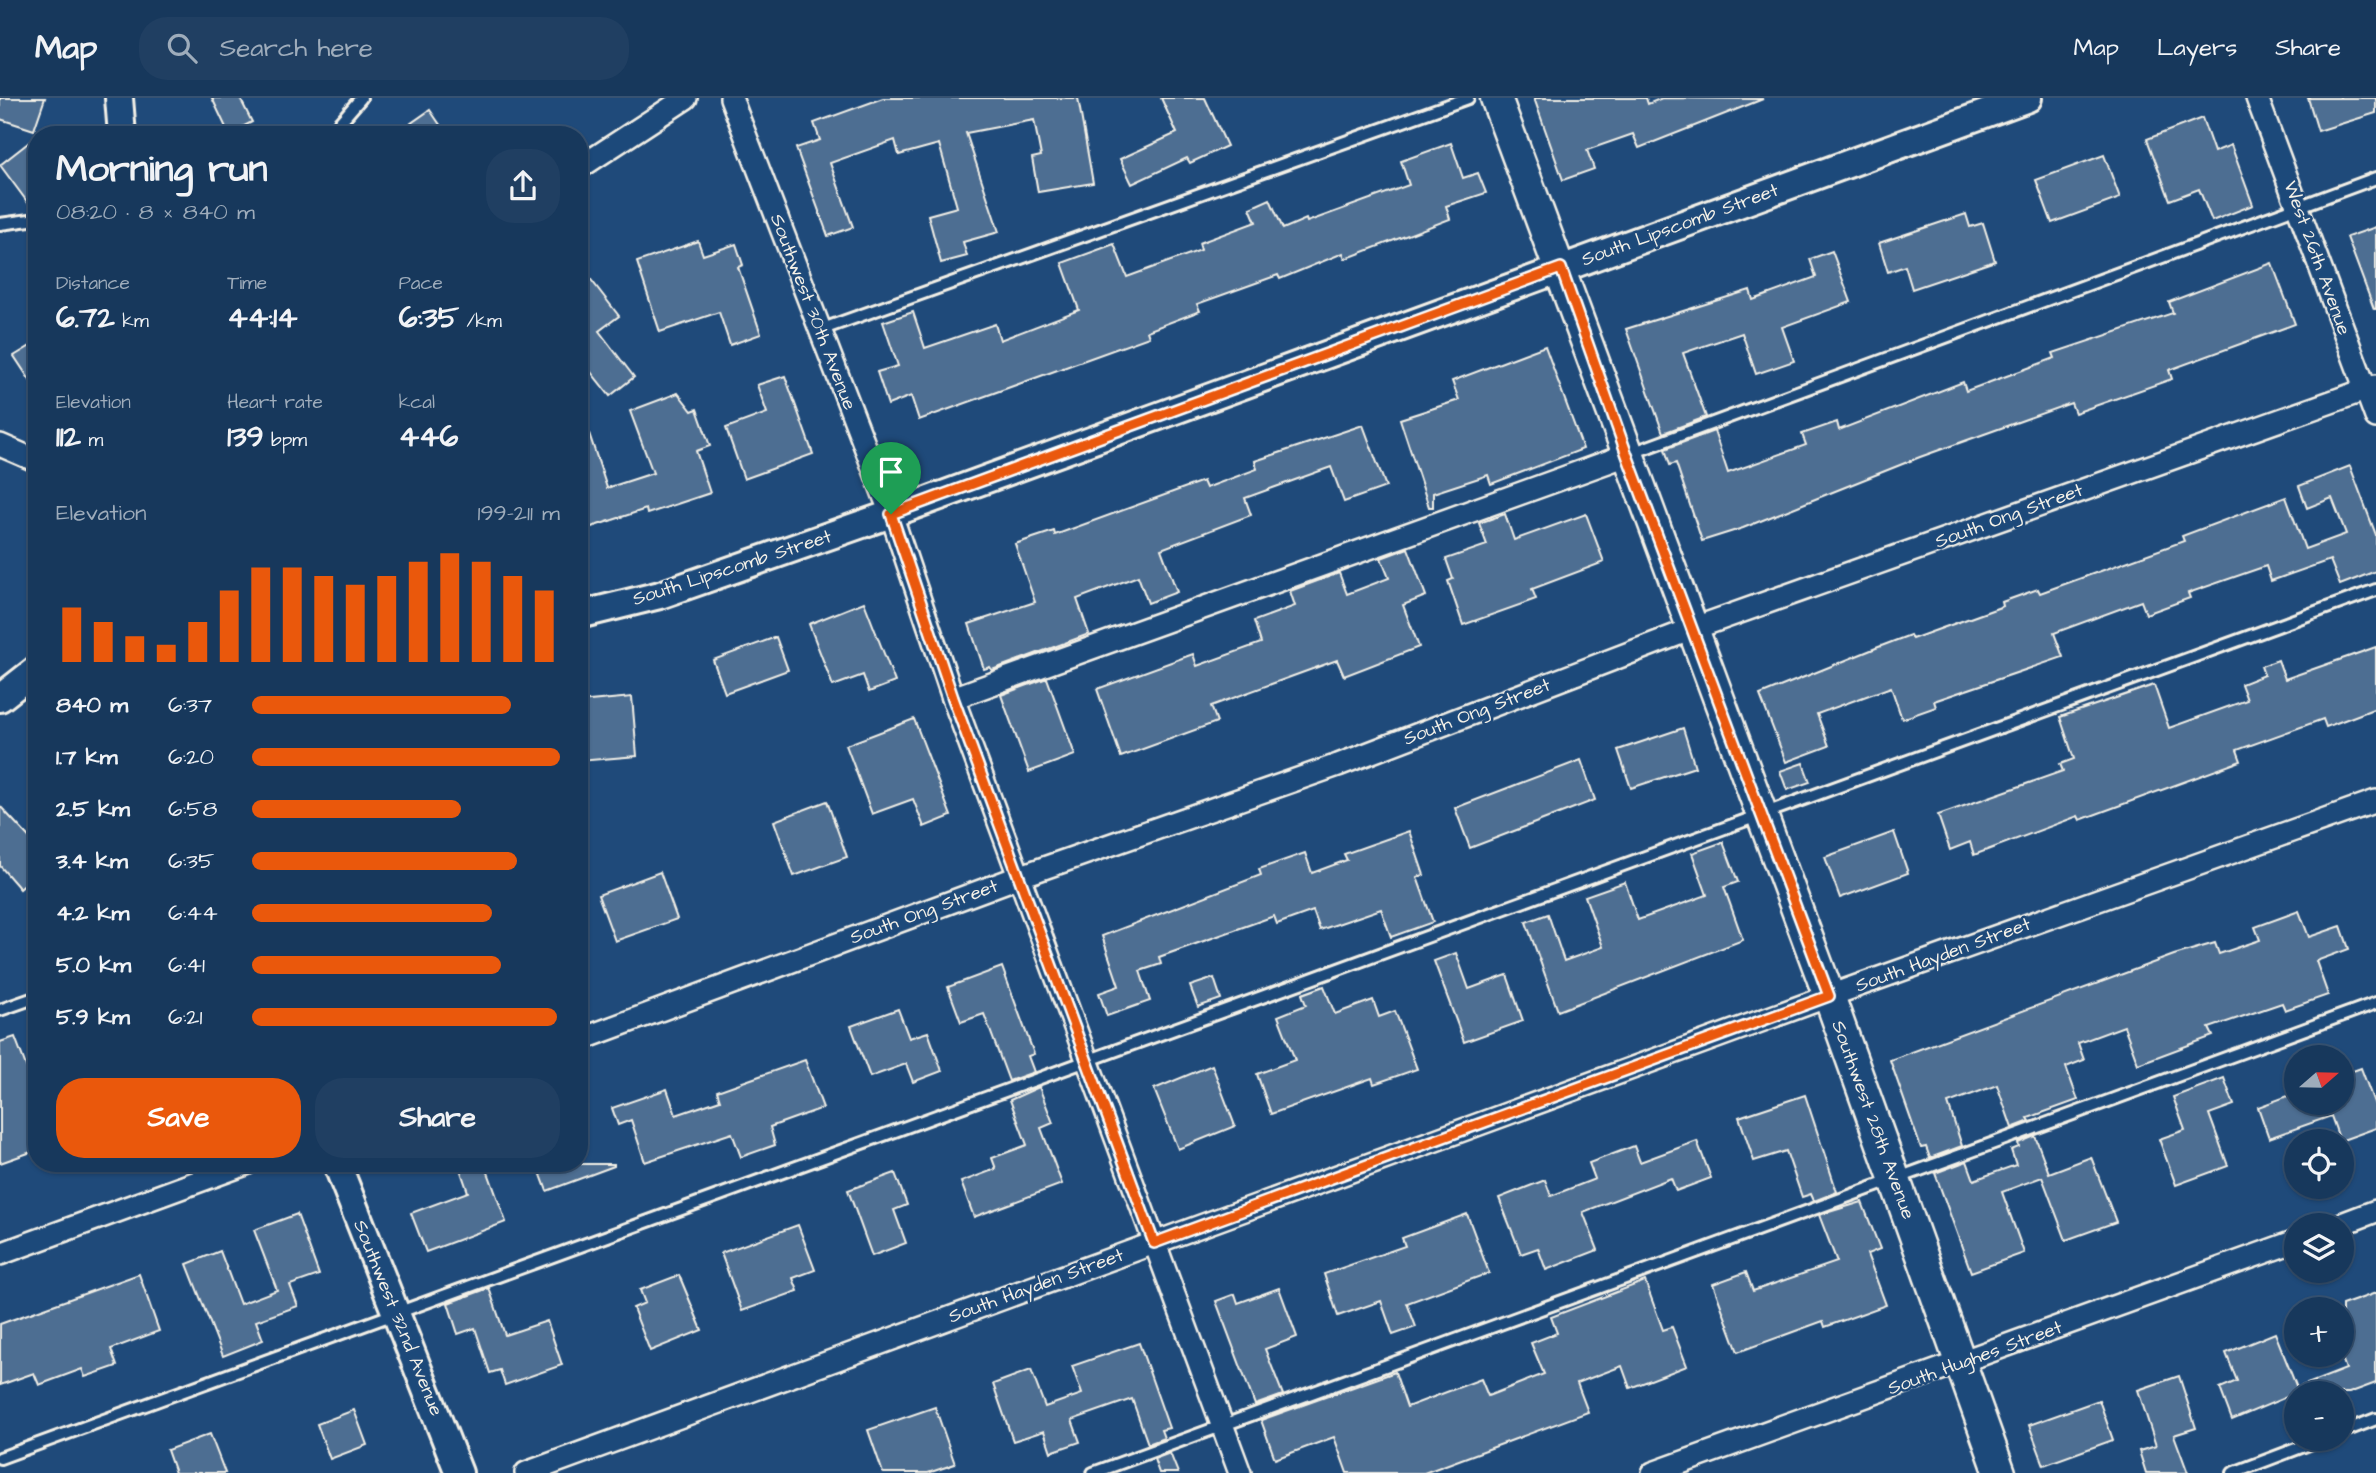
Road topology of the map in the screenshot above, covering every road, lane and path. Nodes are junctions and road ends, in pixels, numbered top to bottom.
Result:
1 (119, 98) edge
2 (361, 98) edge
3 (686, 98) edge
4 (731, 98) edge
5 (1468, 98) edge
6 (1496, 98) edge
7 (2028, 98) edge
8 (2257, 98) edge
9 (121, 126) edge
10 (337, 126) edge
11 (588, 162) edge
12 (2376, 178) edge
13 (2298, 207) junction
14 (28, 220) edge
15 (0, 224) edge
16 (1561, 268) junction
17 (820, 330) junction
18 (2371, 388) edge
19 (2376, 417) edge
20 (0, 445) edge
21 (1627, 455) junction
22 (28, 457) edge
23 (891, 514) junction
24 (2376, 590) edge
25 (588, 613) edge
26 (1692, 629) junction
27 (28, 676) edge
28 (0, 698) edge
29 (953, 698) junction
30 (2376, 801) edge
31 (1762, 816) junction
32 (1021, 876) junction
33 (1829, 996) junction
34 (28, 1000) edge
35 (2376, 1003) edge
36 (0, 1010) edge
37 (588, 1037) edge
38 (1088, 1062) junction
39 (224, 1172) edge
40 (340, 1172) edge
41 (1894, 1181) junction
42 (2376, 1211) edge
43 (2354, 1219) edge
44 (1154, 1243) junction
45 (2284, 1245) edge
46 (0, 1255) edge
47 (397, 1315) junction
48 (1962, 1363) junction
49 (2376, 1419) edge
50 (1223, 1425) junction
51 (2354, 1427) edge
52 (2291, 1451) edge
53 (0, 1458) edge
54 (459, 1473) edge
55 (526, 1473) edge
56 (1093, 1473) edge
57 (1240, 1473) edge
58 (1653, 1473) edge
59 (2000, 1473) edge
60 (2233, 1473) edge

1 - 9 street
2 - 10 lane
3 - 11 street
4 - 17 street, Southwest 30th Avenue
5 - 17 lane
6 - 16 main road, Southwest 28th Avenue
7 - 16 street, South Lipscomb Street
8 - 13 street, West 26th Avenue
12 - 13 lane
13 - 18 street, West 26th Avenue
13 - 21 lane
14 - 15 lane
16 - 21 main road, Southwest 28th Avenue
16 - 23 street, South Lipscomb Street
17 - 23 street, Southwest 30th Avenue
18 - 19 street, West 26th Avenue
18 - 26 street, South Ong Street
20 - 22 street
21 - 26 main road, Southwest 28th Avenue
21 - 29 street
23 - 25 street, South Lipscomb Street
23 - 29 street, Southwest 30th Avenue
24 - 31 lane
26 - 31 main road, Southwest 28th Avenue
26 - 32 street, South Ong Street
27 - 28 street
29 - 32 street, Southwest 30th Avenue
30 - 33 street, South Hayden Street
31 - 33 main road, Southwest 28th Avenue
31 - 38 lane
32 - 37 street, South Ong Street
32 - 38 street, Southwest 30th Avenue
33 - 41 main road, Southwest 28th Avenue
33 - 44 street, South Hayden Street
34 - 36 lane
35 - 41 lane
38 - 44 street, Southwest 30th Avenue
38 - 47 lane
39 - 46 street
40 - 47 street, Southwest 32nd Avenue
41 - 48 main road, Southwest 28th Avenue
41 - 50 lane
42 - 43 street
44 - 50 street, Southwest 30th Avenue
44 - 55 street, South Hayden Street
45 - 48 street, South Hughes Street
47 - 53 lane
47 - 54 street, Southwest 32nd Avenue
48 - 58 street, South Hughes Street
48 - 59 main road, Southwest 28th Avenue
49 - 51 lane
50 - 56 lane
50 - 57 street, Southwest 30th Avenue
52 - 60 lane

